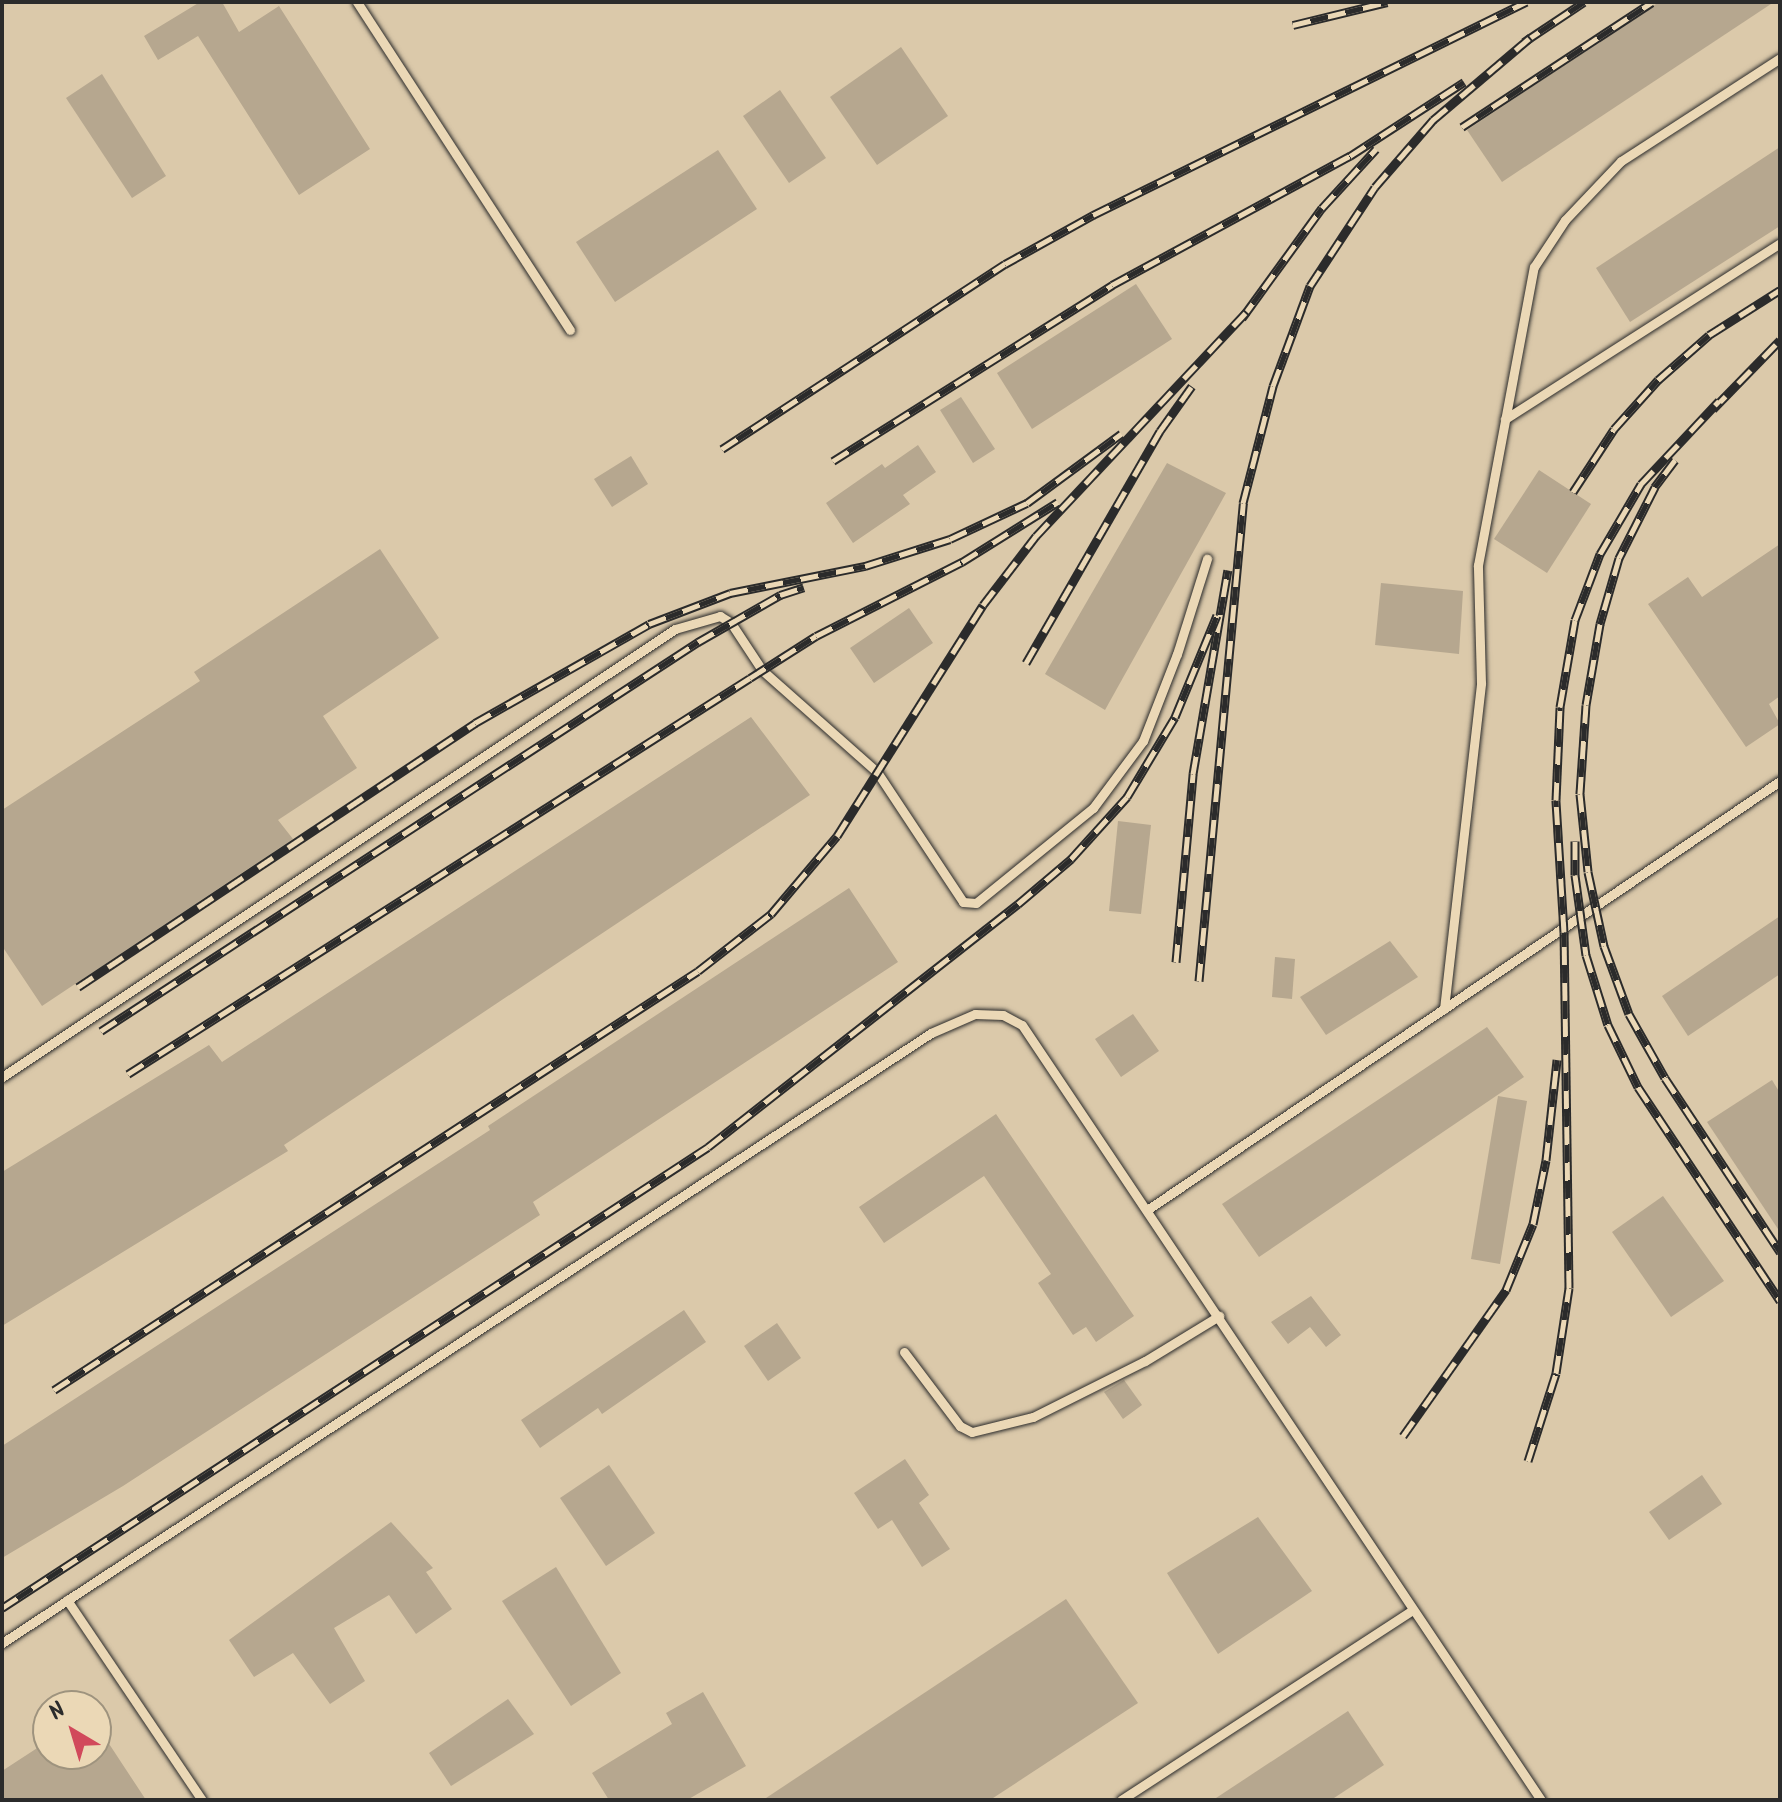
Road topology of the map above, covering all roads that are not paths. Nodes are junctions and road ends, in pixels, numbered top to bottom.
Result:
1 (357, 2) edge
2 (1780, 58) edge
3 (1780, 243) edge
4 (570, 330) dead end
5 (1505, 419) junction
6 (1207, 559) dead end
7 (1780, 781) edge
8 (1444, 1009) junction
9 (2, 1077) edge
10 (1147, 1210) junction
11 (1219, 1316) junction
12 (904, 1352) dead end
13 (67, 1600) junction
14 (1412, 1610) junction
15 (2, 1643) edge
16 (202, 1800) edge
17 (1121, 1800) edge
18 (1541, 1800) edge

1 - 4 lane
2 - 5 lane
3 - 5 lane
5 - 8 lane
6 - 9 lane
7 - 8 lane
8 - 10 lane
10 - 11 lane
10 - 13 lane
11 - 12 lane
11 - 14 lane
13 - 15 lane
13 - 16 lane
14 - 17 lane
14 - 18 lane

